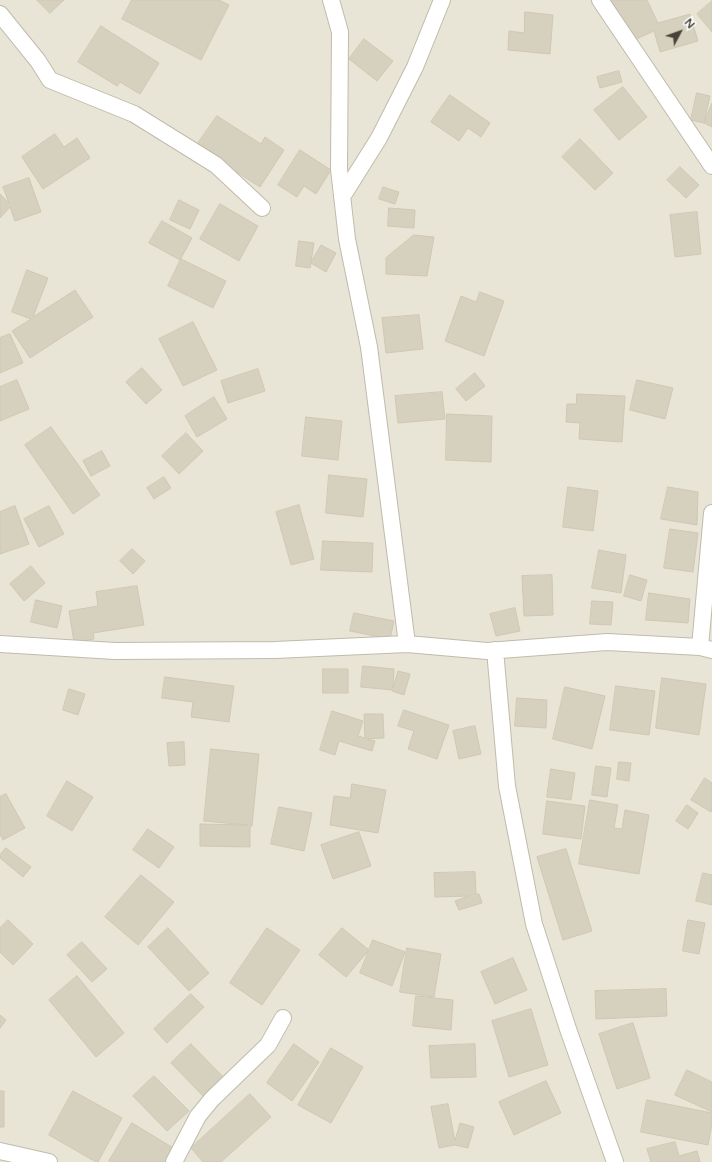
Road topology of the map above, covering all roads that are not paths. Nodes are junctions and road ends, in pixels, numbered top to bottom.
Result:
1 (331, 0) edge
2 (442, 0) edge
3 (600, 0) edge
4 (0, 14) edge
5 (712, 166) edge
6 (342, 198) junction
7 (262, 208) dead end
8 (712, 514) edge
9 (0, 644) edge
10 (407, 644) junction
11 (706, 649) edge
12 (495, 650) junction
13 (283, 1018) dead end
14 (0, 1151) edge
15 (49, 1162) edge
16 (174, 1162) edge
17 (615, 1162) edge

1 - 6 street
2 - 6 street
3 - 5 street
4 - 7 street
6 - 10 street
8 - 11 street
9 - 10 street
10 - 12 street
11 - 12 street
12 - 17 street
13 - 16 street
14 - 15 street

